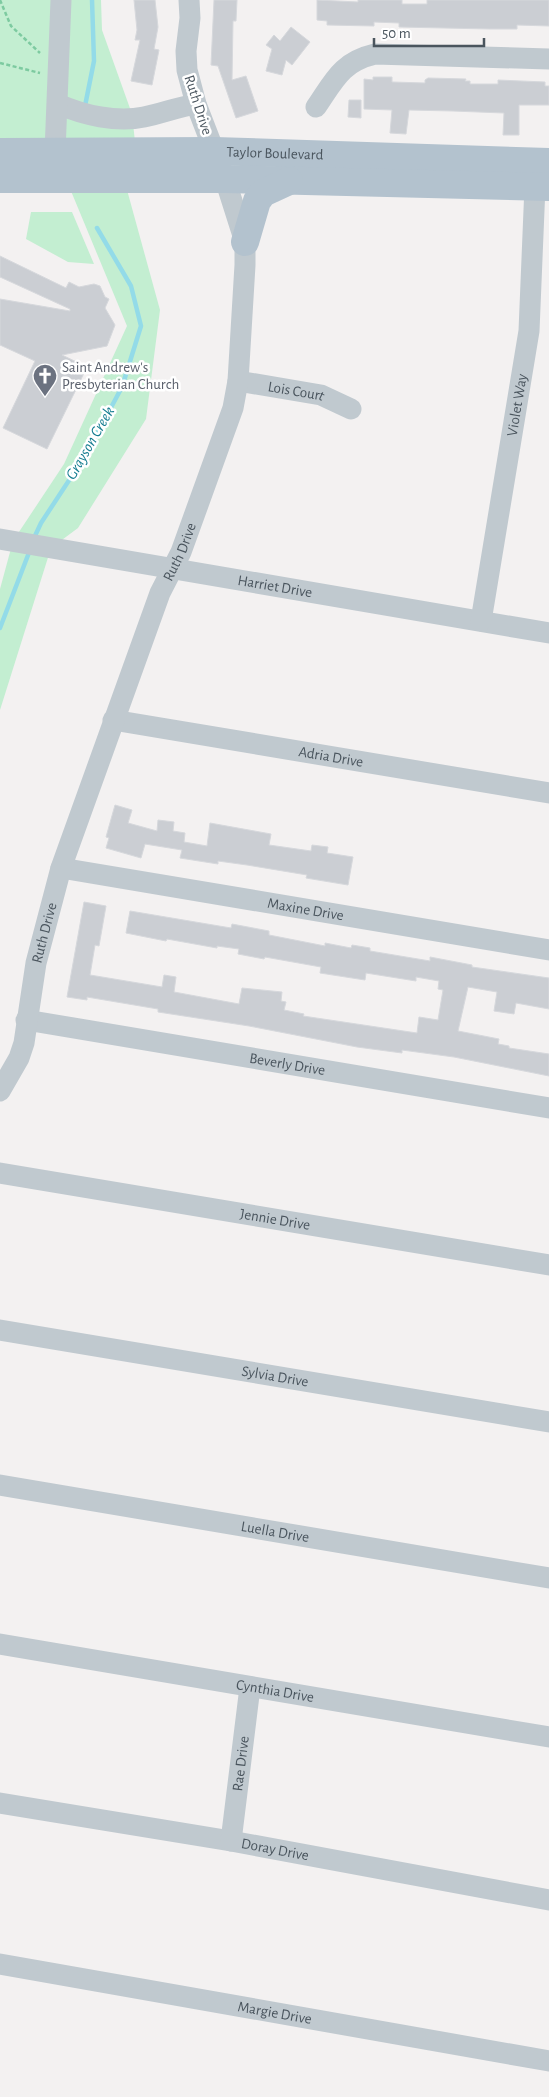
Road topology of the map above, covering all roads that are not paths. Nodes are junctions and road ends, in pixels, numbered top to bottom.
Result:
1 (61, 0) edge
2 (189, 0) edge
3 (549, 58) edge
4 (196, 104) junction
5 (65, 107) junction
6 (316, 107) dead end
7 (214, 150) junction
8 (0, 152) edge
9 (55, 152) junction
10 (549, 162) edge
11 (0, 179) edge
12 (225, 179) junction
13 (289, 181) junction
14 (542, 187) edge
15 (245, 242) junction
16 (238, 381) junction
17 (351, 409) dead end
18 (7, 540) edge
19 (171, 569) junction
20 (481, 621) junction
21 (549, 633) edge
22 (113, 720) junction
23 (549, 793) edge
24 (62, 868) junction
25 (549, 950) edge
26 (26, 1020) junction
27 (0, 1091) edge
28 (549, 1108) edge
29 (0, 1173) edge
30 (549, 1265) edge
31 (0, 1330) edge
32 (549, 1422) edge
33 (0, 1485) edge
34 (549, 1578) edge
35 (0, 1644) edge
36 (250, 1687) junction
37 (549, 1737) edge
38 (0, 1803) edge
39 (231, 1841) junction
40 (549, 1900) edge
41 (0, 1964) edge
42 (549, 2061) edge

1 - 5 street
2 - 4 street, Ruth Drive
3 - 6 street
4 - 5 street
4 - 7 street, Ruth Drive
5 - 9 street
7 - 9 main road, Taylor Boulevard
7 - 10 main road, Taylor Boulevard
7 - 12 street, Ruth Drive
8 - 9 main road, Taylor Boulevard
11 - 12 main road, Taylor Boulevard
12 - 13 main road, Taylor Boulevard
12 - 15 street, Ruth Drive
13 - 14 main road, Taylor Boulevard
13 - 15 main road
14 - 20 street, Violet Way
15 - 16 street, Ruth Drive
16 - 17 street, Lois Court
16 - 19 street, Ruth Drive
18 - 19 street, Harriet Drive
19 - 20 street, Harriet Drive
19 - 22 street, Ruth Drive
20 - 21 street, Harriet Drive
22 - 23 street, Adria Drive
22 - 24 street, Ruth Drive
24 - 25 street, Maxine Drive
24 - 26 street, Ruth Drive
26 - 27 street, Ruth Drive
26 - 28 street, Beverly Drive
29 - 30 street, Jennie Drive
31 - 32 street, Sylvia Drive
33 - 34 street, Luella Drive
35 - 36 street, Cynthia Drive
36 - 37 street, Cynthia Drive
36 - 39 street, Rae Drive
38 - 39 street, Doray Drive
39 - 40 street, Doray Drive
41 - 42 street, Margie Drive

